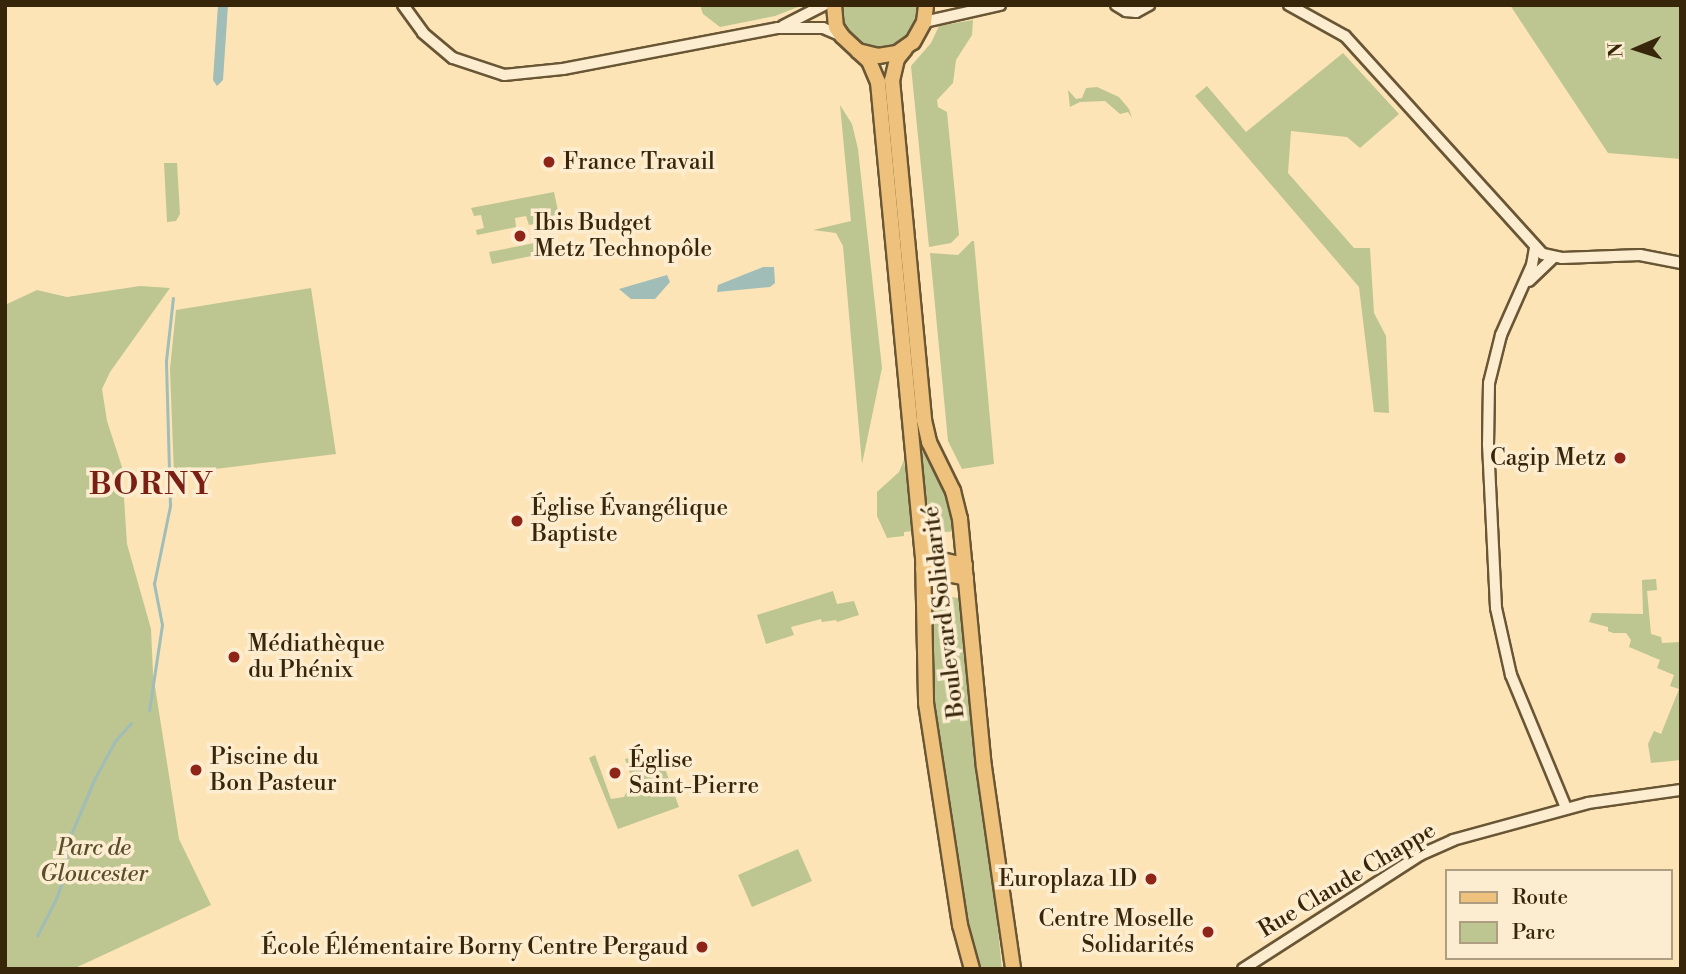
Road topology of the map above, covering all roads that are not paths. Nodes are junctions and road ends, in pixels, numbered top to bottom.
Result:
1 (402, 5) edge
2 (824, 5) edge
3 (834, 5) edge
4 (926, 5) edge
5 (1000, 5) edge
6 (1116, 5) edge
7 (1149, 5) edge
8 (1289, 5) edge
9 (924, 22) junction
10 (778, 28) junction
11 (842, 36) junction
12 (905, 49) junction
13 (858, 51) junction
14 (1535, 248) junction
15 (1553, 258) junction
16 (1681, 263) edge
17 (1521, 292) junction
18 (923, 563) junction
19 (966, 572) junction
20 (1681, 790) edge
21 (1566, 808) junction
22 (972, 969) edge
23 (1013, 969) edge
24 (1243, 969) edge

1 - 10 street
2 - 10 street
3 - 11 main road
4 - 9 main road
5 - 9 street
6 - 7 street
8 - 14 street
9 - 12 main road, Boulevard Solidarité
10 - 11 street
11 - 13 main road, Boulevard Solidarité
12 - 13 main road
12 - 19 main road, Boulevard Solidarité
13 - 18 main road, Boulevard Solidarité
14 - 15 street
14 - 17 street
15 - 16 street
15 - 17 street
17 - 21 street
18 - 19 main road
18 - 22 main road, Boulevard Solidarité
19 - 23 main road, Boulevard Solidarité
20 - 21 street, Rue Claude Chappe
21 - 24 street, Rue Claude Chappe

